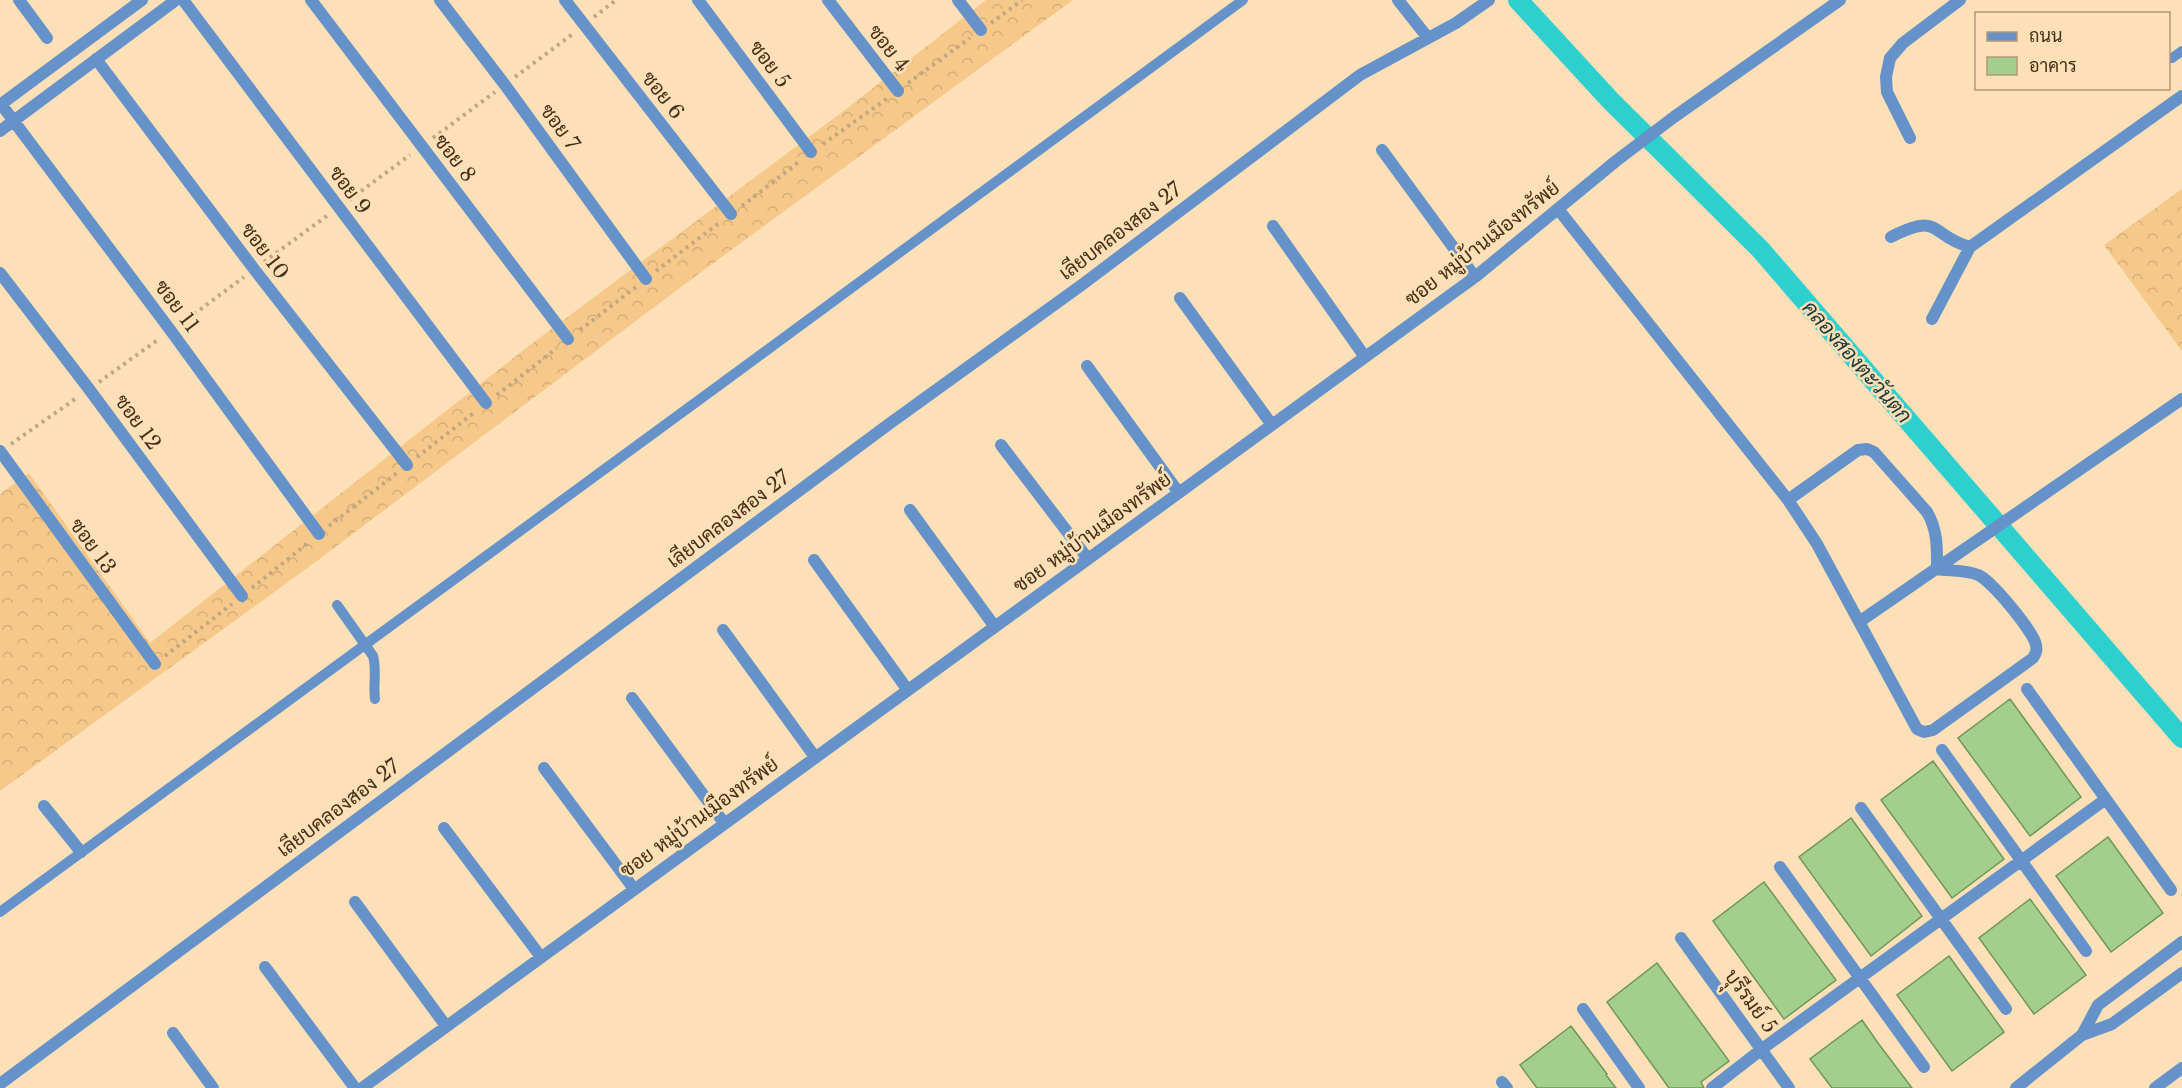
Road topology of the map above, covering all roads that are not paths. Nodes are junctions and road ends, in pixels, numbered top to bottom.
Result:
1 (18, 0) edge
2 (142, 0) edge
3 (176, 0) edge
4 (183, 0) edge
5 (311, 0) edge
6 (440, 0) edge
7 (565, 0) edge
8 (698, 0) edge
9 (828, 0) edge
10 (958, 0) edge
11 (1243, 0) edge
12 (1398, 0) edge
13 (1489, 0) edge
14 (1840, 0) edge
15 (1960, 0) edge
16 (981, 30) road end
17 (47, 38) dead end
18 (1428, 38) junction
19 (2182, 51) edge
20 (2172, 58) dead end
21 (96, 59) junction
22 (898, 91) road end
23 (2182, 96) edge
24 (1, 104) edge
25 (13, 120) junction
26 (0, 131) edge
27 (1910, 138) dead end
28 (1382, 150) dead end
29 (811, 152) road end
30 (1557, 209) junction
31 (731, 214) road end
32 (1273, 226) dead end
33 (1891, 237) dead end
34 (1970, 247) junction
35 (0, 273) edge
36 (1475, 277) junction
37 (645, 279) road end
38 (1180, 298) dead end
39 (1932, 319) dead end
40 (568, 339) road end
41 (1365, 357) junction
42 (1087, 366) dead end
43 (2182, 399) edge
44 (486, 403) road end
45 (1272, 425) junction
46 (1001, 445) dead end
47 (0, 451) edge
48 (407, 465) road end
49 (1179, 493) junction
50 (1788, 500) junction
51 (910, 510) dead end
52 (319, 534) road end
53 (1088, 559) junction
54 (814, 560) dead end
55 (1937, 569) junction
56 (242, 596) road end
57 (337, 605) dead end
58 (1859, 622) junction
59 (995, 627) junction
60 (723, 630) dead end
61 (364, 644) junction
62 (154, 664) road end
63 (907, 689) junction
64 (2027, 689) dead end
65 (632, 698) dead end
66 (375, 699) dead end
67 (1942, 750) dead end
68 (814, 757) junction
69 (544, 768) dead end
70 (2106, 799) junction
71 (44, 806) dead end
72 (1862, 808) dead end
73 (724, 823) junction
74 (444, 828) dead end
75 (81, 852) junction
76 (2021, 861) junction
77 (1780, 867) dead end
78 (634, 889) junction
79 (2171, 890) dead end
80 (355, 902) dead end
81 (0, 912) edge
82 (1941, 919) junction
83 (1681, 938) dead end
84 (2182, 942) edge
85 (2086, 951) dead end
86 (541, 957) junction
87 (265, 967) dead end
88 (2182, 973) edge
89 (1860, 978) junction
90 (1583, 1009) dead end
91 (2006, 1009) dead end
92 (446, 1026) junction
93 (173, 1033) dead end
94 (2082, 1035) junction
95 (1762, 1050) junction
96 (1924, 1067) dead end
97 (2182, 1068) edge
98 (0, 1083) edge
99 (213, 1088) edge
100 (355, 1088) edge
101 (362, 1088) edge
102 (1639, 1088) edge
103 (1712, 1088) edge
104 (1789, 1088) edge
105 (2016, 1088) edge
106 (2155, 1088) edge

1 - 17 street
2 - 24 street
3 - 21 street
4 - 44 street, ซอย 9
5 - 40 street, ซอย 8
6 - 37 street, ซอย 7
7 - 31 street, ซอย 6
8 - 29 street, ซอย 5
9 - 22 street, ซอย 4
10 - 16 street
11 - 61 lane
12 - 18 street
13 - 18 street, เลียบคลองสอง 27
14 - 30 street, ซอย หมู่บ้านเมืองทรัพย์
15 - 27 street
18 - 98 street, เลียบคลองสอง 27
19 - 20 lane
21 - 25 street
21 - 48 street, ซอย 10
23 - 34 street
24 - 25 street, ซอย 11
25 - 26 street
25 - 52 street, ซอย 11
28 - 36 street
30 - 36 street, ซอย หมู่บ้านเมืองทรัพย์
30 - 50 street
32 - 41 street
33 - 34 street
34 - 39 street
35 - 56 street, ซอย 12
36 - 41 street, ซอย หมู่บ้านเมืองทรัพย์
38 - 45 street
41 - 45 street, ซอย หมู่บ้านเมืองทรัพย์
42 - 49 street
43 - 55 street
45 - 49 street, ซอย หมู่บ้านเมืองทรัพย์
46 - 53 street
47 - 62 street, ซอย 13
49 - 53 street, ซอย หมู่บ้านเมืองทรัพย์
50 - 55 street
50 - 58 street
51 - 59 street
53 - 59 street, ซอย หมู่บ้านเมืองทรัพย์
54 - 63 street
55 - 58 street
55 - 58 street
57 - 61 lane
59 - 63 street, ซอย หมู่บ้านเมืองทรัพย์
60 - 68 street
61 - 66 lane
61 - 75 lane
63 - 68 street, ซอย หมู่บ้านเมืองทรัพย์
64 - 70 street
65 - 73 street
67 - 76 street
68 - 73 street, ซอย หมู่บ้านเมืองทรัพย์
69 - 78 street
70 - 76 street
70 - 79 street
71 - 75 street
72 - 82 street
73 - 78 street, ซอย หมู่บ้านเมืองทรัพย์
74 - 86 street
75 - 81 lane
76 - 82 street
76 - 85 street
77 - 89 street
78 - 86 street, ซอย หมู่บ้านเมืองทรัพย์
80 - 92 street
82 - 89 street
82 - 91 street
83 - 95 street, บุุรีรมย์ 5
84 - 94 street
86 - 92 street, ซอย หมู่บ้านเมืองทรัพย์
87 - 100 street
88 - 94 street
89 - 95 street
89 - 96 street
90 - 102 street
92 - 101 street, ซอย หมู่บ้านเมืองทรัพย์
93 - 99 street
94 - 105 street
95 - 103 street
95 - 104 street, บุุรีรมย์ 5
97 - 106 street

